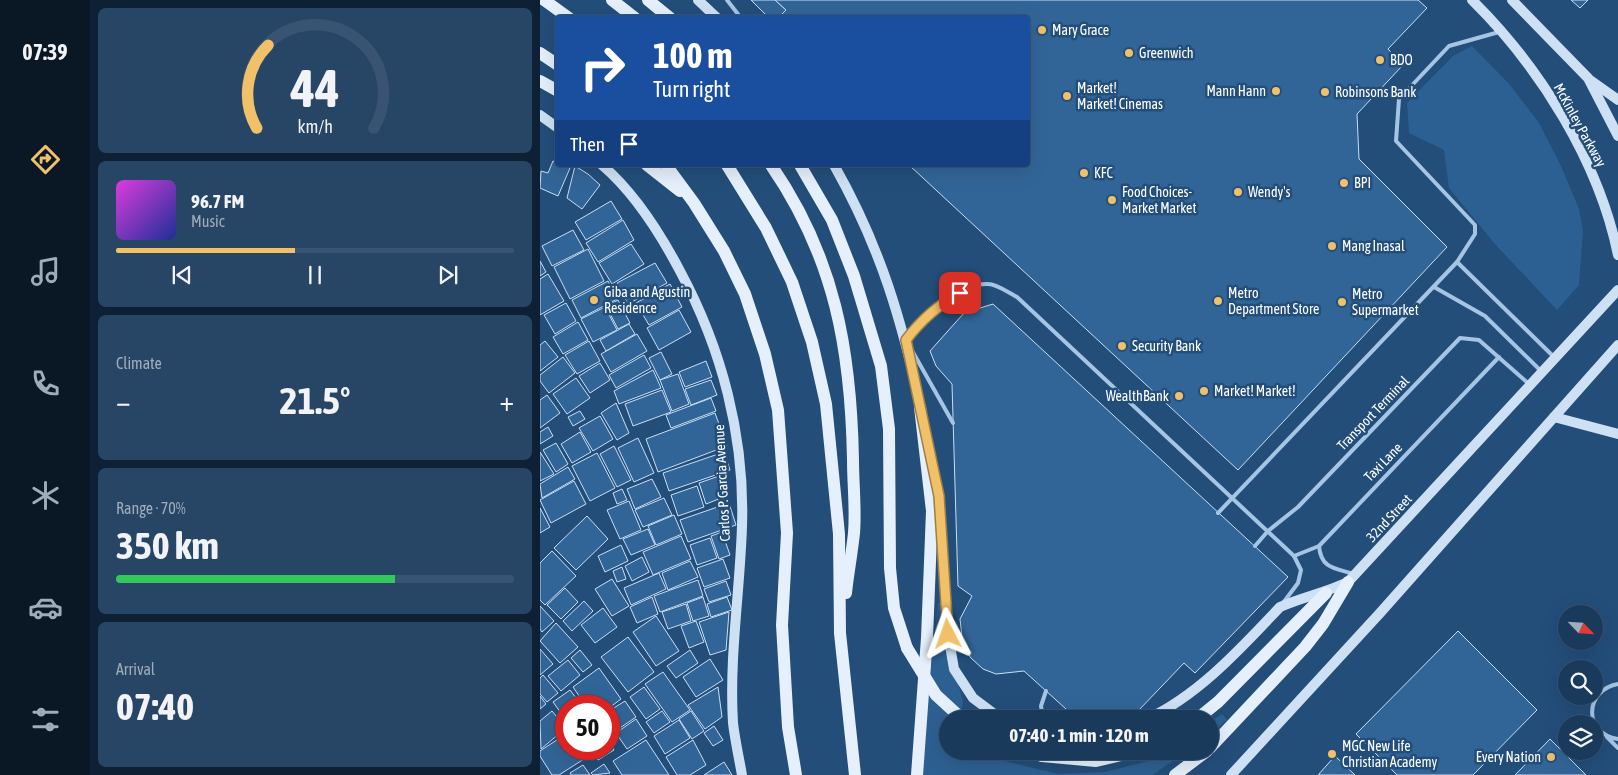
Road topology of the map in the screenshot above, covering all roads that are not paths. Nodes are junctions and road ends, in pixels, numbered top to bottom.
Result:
1 (544, 0) edge
2 (612, 0) edge
3 (648, 0) edge
4 (698, 0) edge
5 (727, 0) edge
6 (1472, 0) edge
7 (1512, 0) edge
8 (565, 15) edge
9 (631, 15) edge
10 (666, 15) edge
11 (714, 15) edge
12 (739, 15) edge
13 (1501, 31) junction
14 (540, 53) edge
15 (555, 63) edge
16 (1588, 78) junction
17 (540, 80) edge
18 (555, 89) edge
19 (1618, 100) edge
20 (540, 115) edge
21 (555, 126) edge
22 (1618, 136) edge
23 (604, 167) edge
24 (649, 167) edge
25 (667, 167) edge
26 (728, 167) edge
27 (772, 167) edge
28 (801, 167) edge
29 (835, 167) edge
30 (694, 203) junction
31 (1618, 255) edge
32 (1457, 262) junction
33 (1434, 287) junction
34 (1618, 290) edge
35 (906, 341) junction
36 (1618, 345) edge
37 (1499, 357) junction
38 (1555, 358) junction
39 (1542, 373) junction
40 (1530, 386) junction
41 (920, 408) junction
42 (1554, 417) junction
43 (953, 423) dead end
44 (1618, 434) edge
45 (1232, 497) junction
46 (1218, 513) dead end
47 (1268, 531) junction
48 (1254, 546) dead end
49 (1319, 546) junction
50 (1294, 556) junction
51 (1351, 579) junction
52 (1326, 593) junction
53 (1280, 607) junction
54 (840, 633) junction
55 (1618, 684) edge
56 (1046, 690) dead end
57 (953, 710) edge
58 (989, 710) edge
59 (1042, 710) edge
60 (1165, 710) edge
61 (1208, 710) edge
62 (1593, 715) edge
63 (1603, 734) joint
64 (1219, 739) edge
65 (1618, 739) edge
66 (1618, 748) edge
67 (1085, 760) edge
68 (1100, 760) edge
69 (1195, 760) edge
70 (742, 775) edge
71 (796, 775) edge
72 (855, 775) edge
73 (917, 775) edge
74 (1175, 775) edge
75 (1231, 775) edge

1 - 8 main road
2 - 9 main road
3 - 10 main road
4 - 11 main road
5 - 12 lane
6 - 13 main road, McKinley Parkway
7 - 16 main road, McKinley Parkway
13 - 31 main road, McKinley Parkway
13 - 32 lane
14 - 15 main road
16 - 19 main road
16 - 22 main road, McKinley Parkway
17 - 18 main road
20 - 21 main road
23 - 70 main road, Carlos P. Garcia Avenue
24 - 30 main road
25 - 30 main road
26 - 54 main road
27 - 54 main road
28 - 57 main road, bridge
29 - 35 main road
30 - 71 main road
32 - 33 lane
32 - 38 lane
33 - 39 lane
33 - 45 lane
34 - 38 main road, 32nd Street
35 - 41 main road
35 - 43 lane
35 - 45 lane
36 - 42 main road
37 - 40 lane
37 - 47 lane, Transport Terminal
37 - 49 lane, Taxi Lane
38 - 39 main road, 32nd Street
39 - 40 main road, 32nd Street
40 - 51 main road, 32nd Street
41 - 58 main road
41 - 73 main road
42 - 44 main road
42 - 75 main road
45 - 46 lane
45 - 47 lane
47 - 48 lane
47 - 50 lane
49 - 50 lane
49 - 51 lane
50 - 53 lane
51 - 52 main road, 32nd Street
51 - 64 main road
52 - 53 main road, 32nd Street
52 - 61 main road
53 - 60 main road, 32nd Street
54 - 72 main road
55 - 62 lane
56 - 59 lane
63 - 65 lane
63 - 66 lane
67 - 68 main road
69 - 74 main road

